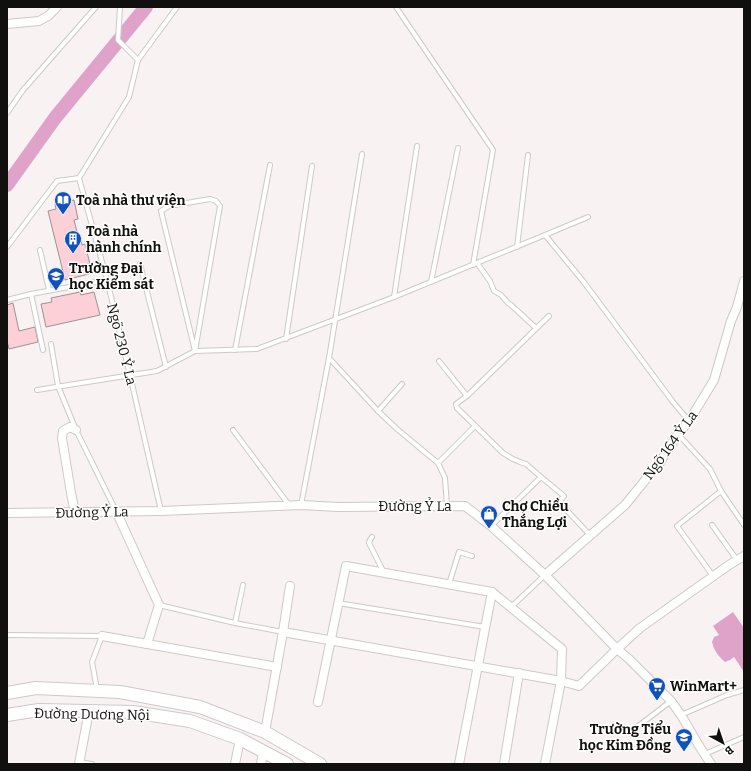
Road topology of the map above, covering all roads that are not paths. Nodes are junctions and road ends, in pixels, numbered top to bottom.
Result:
1 (57, 7) edge
2 (96, 7) edge
3 (120, 7) edge
4 (177, 7) edge
5 (396, 7) edge
6 (7, 24) edge
7 (138, 60) junction
8 (7, 113) edge
9 (417, 146) dead end
10 (458, 148) dead end
11 (362, 154) dead end
12 (528, 155) dead end
13 (270, 165) dead end
14 (312, 166) dead end
15 (79, 178) junction
16 (588, 217) dead end
17 (545, 235) junction
18 (7, 247) edge
19 (517, 247) junction
20 (40, 250) dead end
21 (140, 264) dead end
22 (475, 264) junction
23 (107, 280) junction
24 (744, 281) edge
25 (431, 282) junction
26 (49, 290) junction
27 (31, 294) junction
28 (394, 297) junction
29 (7, 300) edge
30 (740, 308) edge
31 (549, 316) dead end
32 (336, 320) junction
33 (536, 328) junction
34 (286, 339) junction
35 (51, 344) dead end
36 (44, 350) dead end
37 (236, 350) junction
38 (195, 352) junction
39 (329, 358) junction
40 (439, 361) dead end
41 (166, 367) junction
42 (130, 375) junction
43 (402, 384) dead end
44 (58, 386) junction
45 (37, 390) dead end
46 (467, 396) junction
47 (378, 411) junction
48 (689, 421) junction
49 (475, 426) junction
50 (76, 430) junction
51 (233, 430) dead end
52 (678, 434) junction
53 (438, 463) junction
54 (541, 477) junction
55 (722, 490) junction
56 (301, 505) junction
57 (290, 506) junction
58 (447, 506) junction
59 (116, 511) junction
60 (161, 511) junction
61 (7, 513) edge
62 (75, 513) junction
63 (712, 525) dead end
64 (744, 525) edge
65 (491, 526) junction
66 (590, 535) junction
67 (372, 537) dead end
68 (472, 556) dead end
69 (740, 558) edge
70 (384, 573) junction
71 (545, 574) junction
72 (713, 576) junction
73 (449, 584) junction
74 (243, 585) dead end
75 (290, 586) dead end
76 (492, 592) junction
77 (338, 603) junction
78 (159, 605) junction
79 (511, 607) junction
80 (235, 623) junction
81 (485, 628) junction
82 (283, 632) junction
83 (7, 635) edge
84 (102, 636) junction
85 (331, 640) junction
86 (147, 644) junction
87 (617, 649) junction
88 (478, 666) junction
89 (277, 667) junction
90 (519, 673) junction
91 (561, 681) junction
92 (744, 690) edge
93 (97, 691) junction
94 (7, 693) edge
95 (671, 701) junction
96 (318, 702) dead end
97 (89, 711) junction
98 (7, 715) edge
99 (681, 715) junction
100 (637, 727) dead end
101 (265, 732) junction
102 (744, 737) edge
103 (240, 739) junction
104 (263, 752) junction
105 (704, 754) junction
106 (79, 763) edge
107 (92, 764) edge
108 (235, 764) edge
109 (261, 764) edge
110 (287, 764) edge
111 (320, 764) edge
112 (459, 764) edge
113 (504, 764) edge
114 (545, 764) edge
115 (711, 764) edge

1 - 6 street
2 - 8 lane
3 - 7 lane
4 - 7 lane
5 - 22 lane
7 - 15 lane
9 - 28 lane
10 - 25 lane
11 - 32 lane
12 - 19 lane
13 - 37 lane
14 - 34 lane
15 - 18 lane
15 - 23 lane, Ngõ 230 Ỷ La
16 - 17 lane
17 - 19 lane
17 - 48 lane
19 - 22 lane
20 - 26 lane
21 - 41 lane
22 - 25 lane
22 - 33 lane
23 - 26 lane
23 - 42 lane, Ngõ 230 Ỷ La
24 - 30 street, Ngõ 164 Ỷ La
25 - 28 lane
26 - 27 lane
27 - 29 lane
27 - 36 lane
28 - 32 lane
30 - 48 street, Ngõ 164 Ỷ La
31 - 33 lane
32 - 34 lane
32 - 39 lane
33 - 46 lane
34 - 37 lane
35 - 44 lane
37 - 38 lane
38 - 38 lane
38 - 41 lane
39 - 47 lane
39 - 56 lane
40 - 46 lane
41 - 42 lane
42 - 44 lane
42 - 60 lane, Ngõ 230 Ỷ La
43 - 47 lane
44 - 45 lane
44 - 50 lane
46 - 49 lane
47 - 53 lane
48 - 52 street, Ngõ 164 Ỷ La
49 - 53 lane
49 - 54 lane
50 - 59 lane
50 - 62 street
51 - 57 lane
52 - 55 lane
52 - 66 street, Ngõ 164 Ỷ La
53 - 58 lane
54 - 65 lane
54 - 66 lane
55 - 64 lane
55 - 72 lane
56 - 57 street, Đường Ỷ La
56 - 58 street, Đường Ỷ La
57 - 60 street, Đường Ỷ La
58 - 65 street, Đường Ỷ La
59 - 60 street, Đường Ỷ La
59 - 62 street, Đường Ỷ La
59 - 78 street
61 - 62 street, Đường Ỷ La
63 - 69 lane
65 - 71 street, Đường Ỷ La
66 - 71 street, Ngõ 164 Ỷ La
67 - 70 lane
68 - 73 lane
69 - 72 street
70 - 73 street
70 - 77 street
71 - 79 lane
71 - 87 street, Đường Ỷ La
72 - 87 street
73 - 76 street
74 - 80 lane
75 - 82 street
76 - 79 street
76 - 81 street
77 - 81 lane
77 - 85 street
78 - 80 lane
78 - 86 street
79 - 91 street
80 - 82 lane
81 - 88 street
82 - 85 street
82 - 89 street
83 - 84 lane
84 - 86 street
84 - 93 lane
85 - 88 street
85 - 96 street
86 - 89 street
87 - 91 street
87 - 95 street, Đường Ỷ La
88 - 90 street
88 - 112 street
89 - 101 street
90 - 91 street
90 - 113 street
91 - 114 street
92 - 99 lane
93 - 94 main road, Đường Dương Nội
93 - 101 main road, Đường Dương Nội
95 - 99 street, Đường Ỷ La
95 - 100 lane
97 - 98 main road, Đường Dương Nội
97 - 103 main road, Đường Dương Nội
97 - 106 street
99 - 105 street, Đường Ỷ La
101 - 111 main road, Đường Dương Nội
102 - 105 lane
103 - 104 main road, Đường Dương Nội
103 - 108 street
104 - 109 street
104 - 110 main road, Đường Dương Nội
105 - 115 street, Đường Ỷ La
106 - 107 lane

